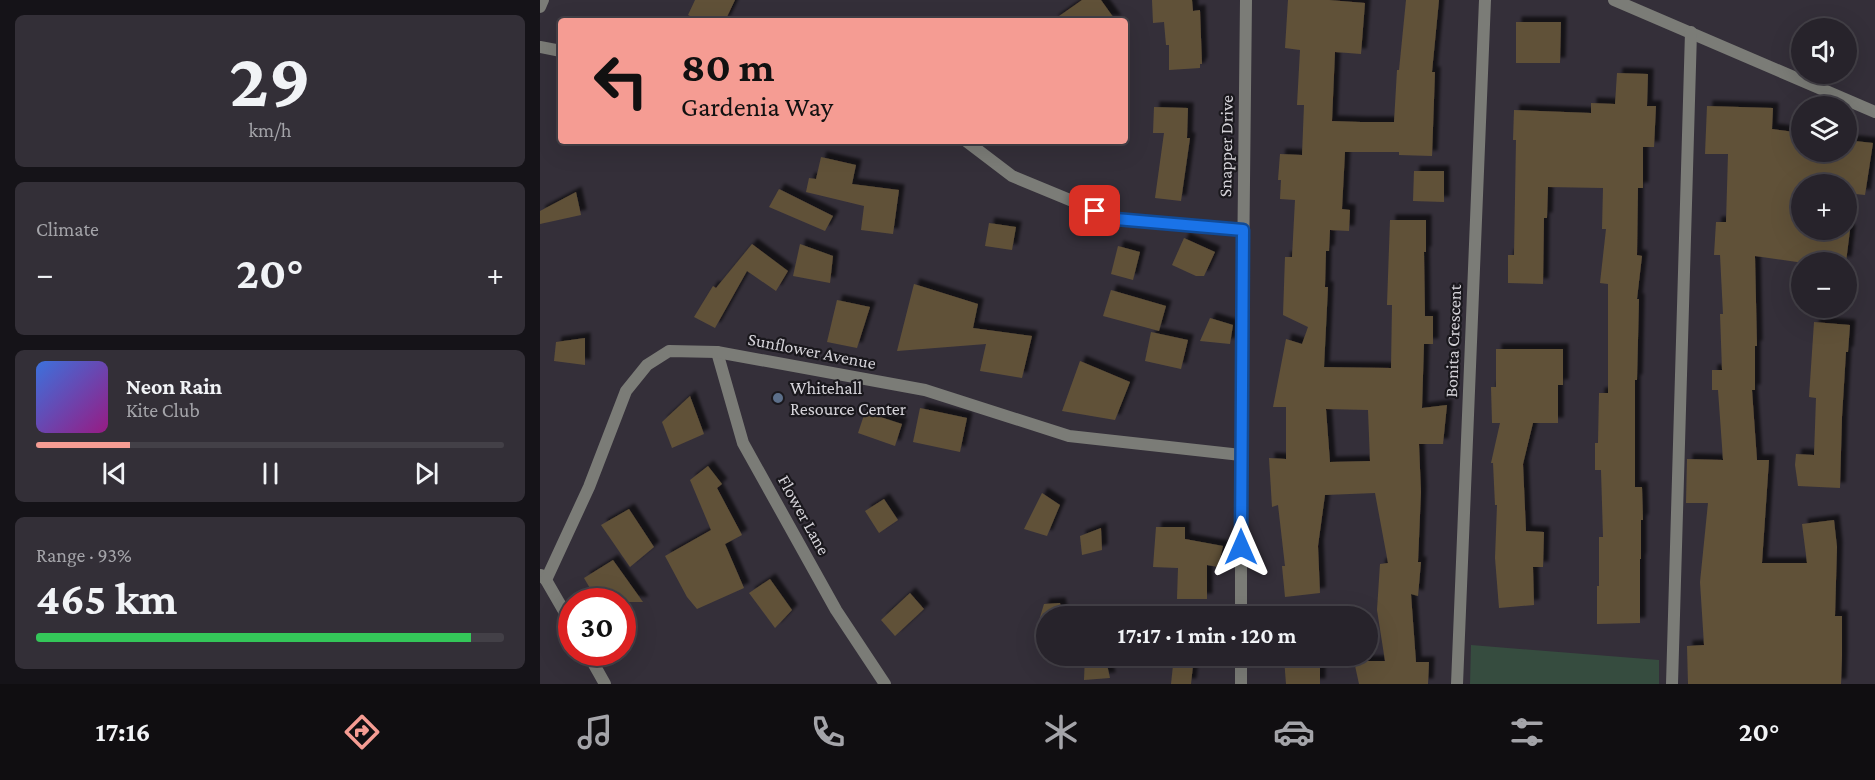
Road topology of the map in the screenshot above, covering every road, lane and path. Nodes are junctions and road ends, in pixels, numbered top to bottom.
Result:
1 (543, 0) edge
2 (1246, 0) edge
3 (1485, 0) edge
4 (1614, 0) edge
5 (540, 7) edge
6 (1691, 33) junction
7 (540, 47) edge
8 (558, 50) edge
9 (1875, 112) edge
10 (970, 144) edge
11 (1243, 230) junction
12 (717, 352) junction
13 (1241, 455) junction
14 (543, 577) edge
15 (558, 602) edge
16 (1241, 606) edge
17 (595, 666) edge
18 (1241, 666) edge
19 (606, 684) edge
20 (885, 684) edge
21 (1241, 684) edge
22 (1458, 684) edge
23 (1672, 684) edge

1 - 5 street
2 - 11 street, Snapper Drive
3 - 22 street, Bonita Crescent
4 - 6 street
6 - 9 street
6 - 23 street
7 - 8 street
10 - 11 street
11 - 13 street, Snapper Drive
12 - 13 street, Sunflower Avenue
12 - 14 street, Sunflower Avenue
12 - 20 street, Flower Lane
13 - 16 street, Snapper Drive
14 - 15 street
17 - 19 street
18 - 21 street

